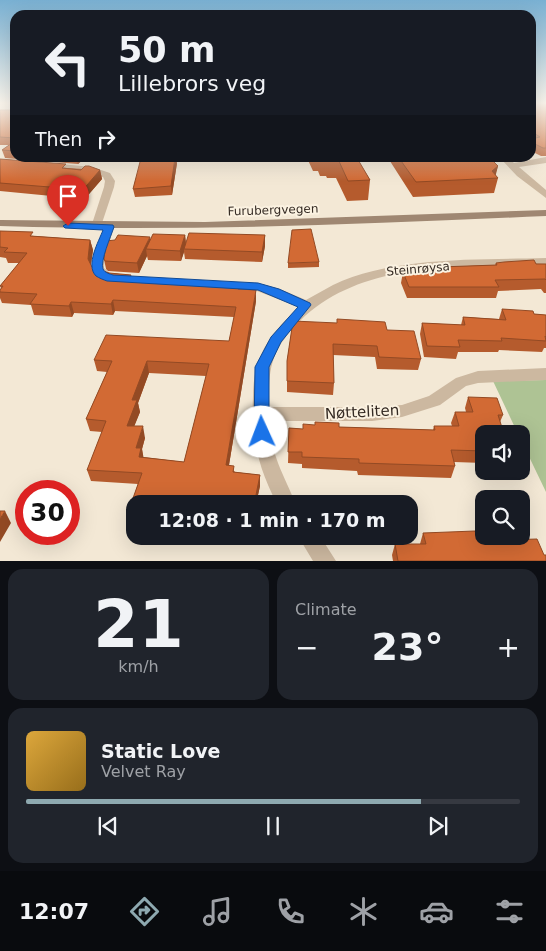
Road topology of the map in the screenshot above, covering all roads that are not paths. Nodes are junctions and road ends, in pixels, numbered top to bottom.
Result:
1 (508, 162) edge
2 (534, 162) edge
3 (36, 165) edge
4 (511, 166) junction
5 (546, 195) edge
6 (546, 212) edge
7 (0, 223) edge
8 (96, 227) junction
9 (110, 227) junction
10 (546, 262) edge
11 (126, 280) edge
12 (145, 281) edge
13 (305, 305) junction
14 (546, 374) edge
15 (260, 414) junction
16 (282, 495) edge
17 (314, 545) edge
18 (326, 561) edge

1 - 4 street
2 - 4 street
3 - 8 street
4 - 5 street
6 - 9 main road, Furubergvegen
7 - 8 main road, Furubergvegen
8 - 9 main road, Furubergvegen
9 - 11 street
10 - 13 street, Steinrøysa
12 - 13 street
13 - 15 street, Steinrøysa
14 - 15 street, Nøtteliten
15 - 16 street, Steinrøysa
17 - 18 street

